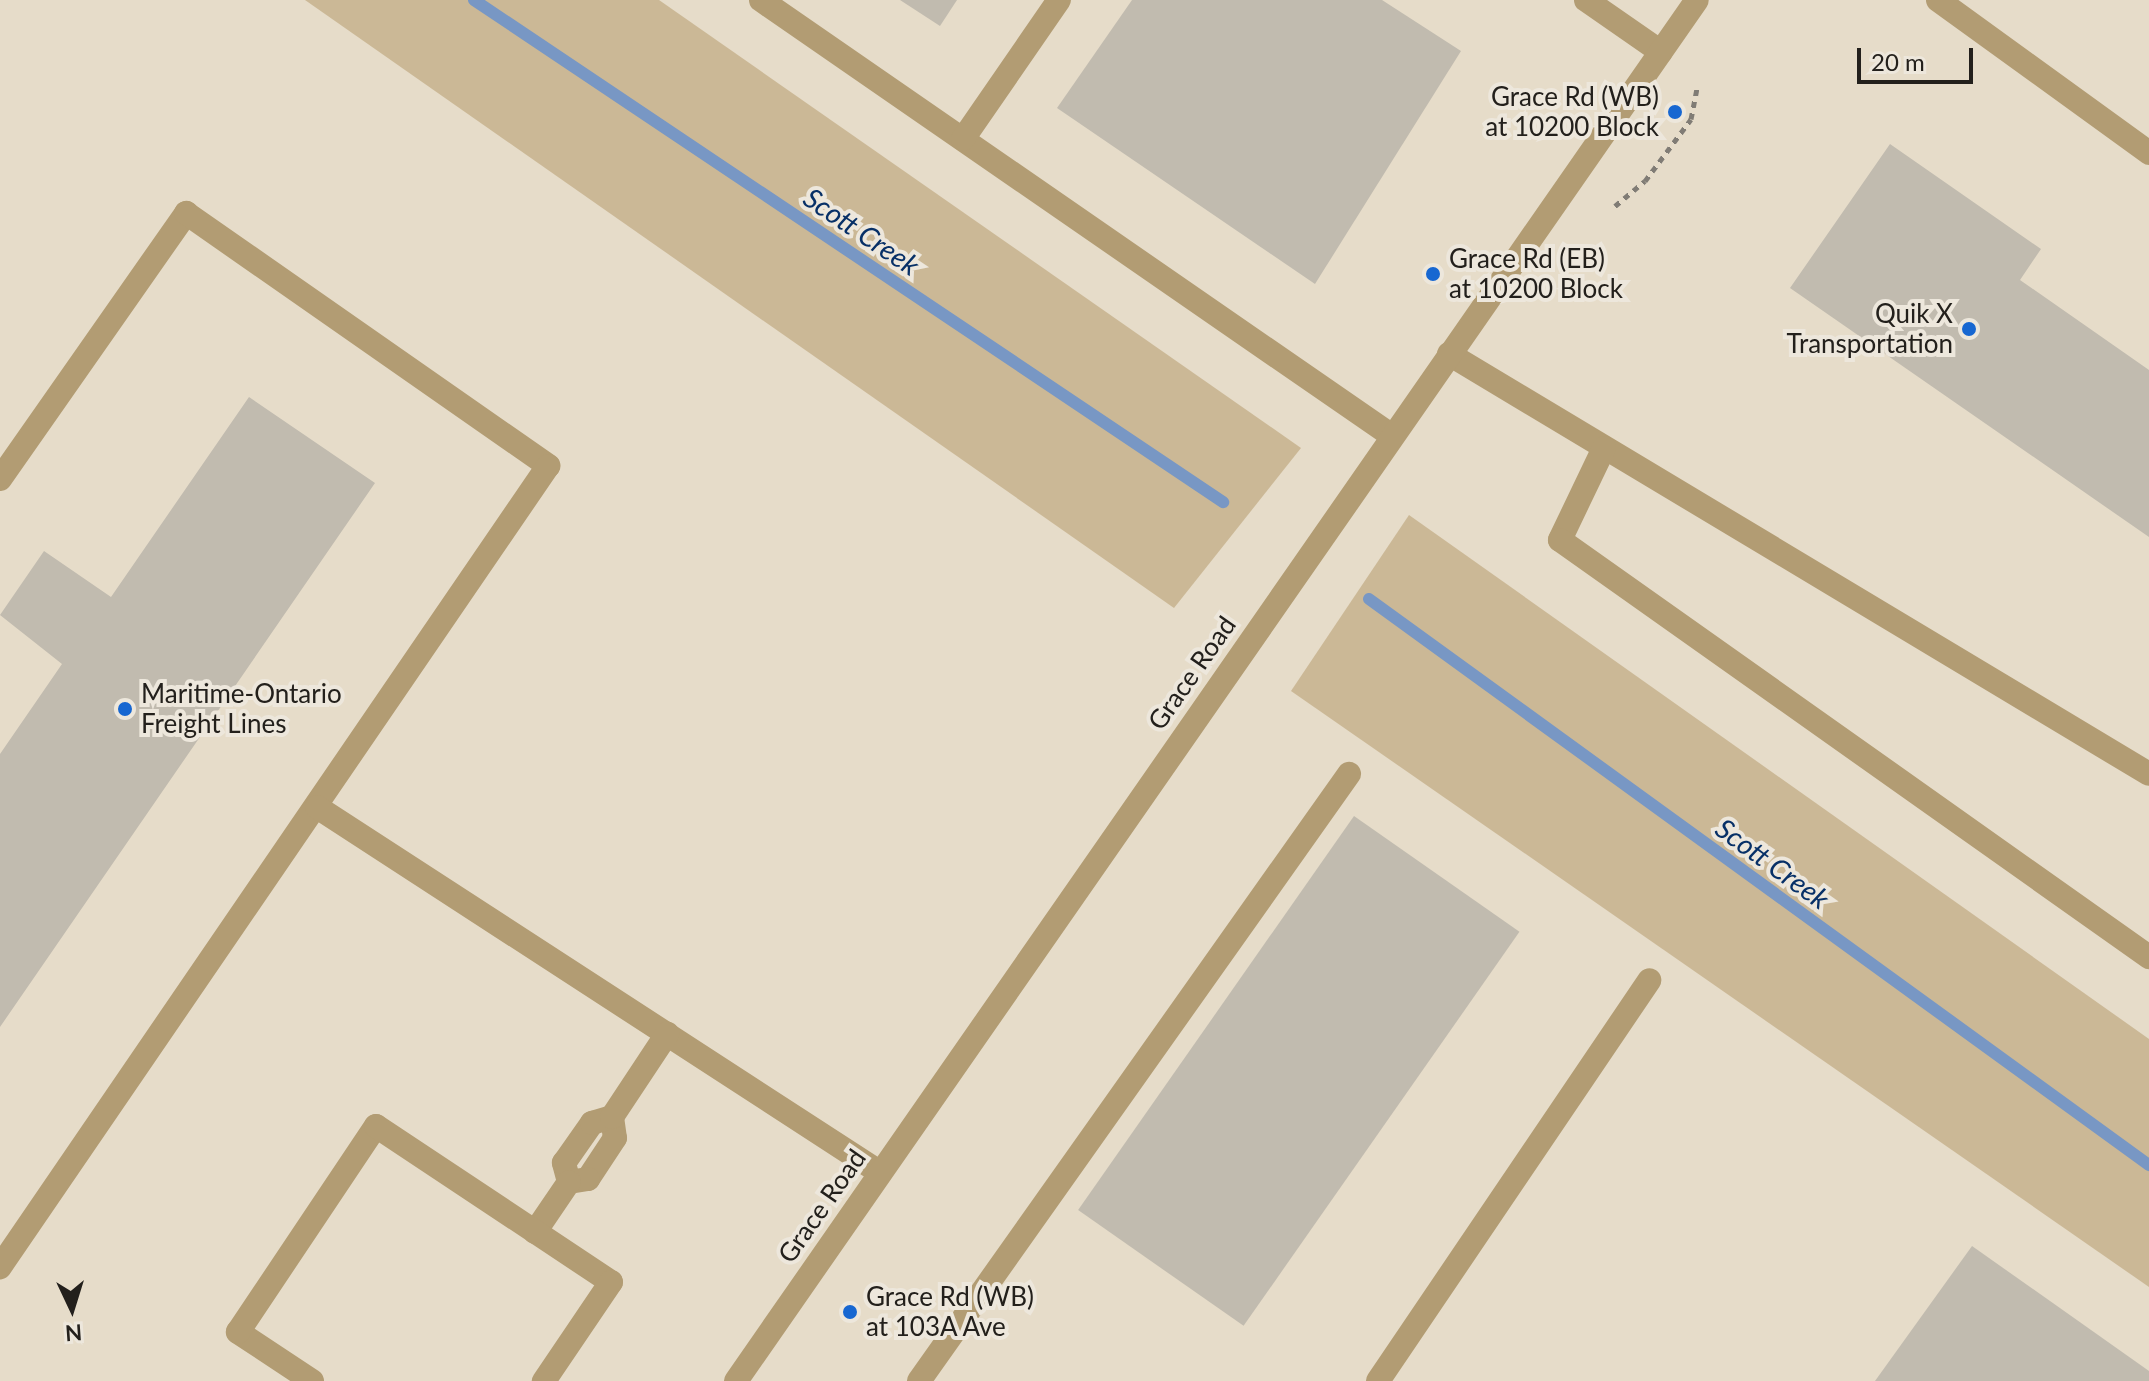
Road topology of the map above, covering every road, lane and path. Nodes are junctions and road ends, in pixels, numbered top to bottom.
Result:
1 (761, 0) edge
2 (1059, 0) edge
3 (1586, 0) edge
4 (1697, 0) edge
5 (1938, 0) edge
6 (1661, 52) junction
7 (1697, 87) dead end
8 (963, 139) junction
9 (2149, 153) edge
10 (1615, 206) dead end
11 (1449, 354) junction
12 (1392, 436) junction
13 (1604, 448) junction
14 (0, 479) edge
15 (1349, 774) dead end
16 (2149, 774) edge
17 (317, 807) junction
18 (2149, 957) edge
19 (1649, 980) dead end
20 (667, 1034) junction
21 (879, 1172) junction
22 (535, 1232) junction
23 (0, 1267) edge
24 (312, 1381) edge
25 (544, 1381) edge
26 (736, 1381) edge
27 (919, 1381) edge
28 (1378, 1381) edge

1 - 8 street
2 - 8 street
3 - 6 street
4 - 6 street, Grace Road
5 - 9 street
6 - 11 street, Grace Road
7 - 10 path
8 - 12 street
11 - 12 street, Grace Road
11 - 13 street
12 - 21 street, Grace Road
13 - 16 street
13 - 18 street
14 - 17 street
15 - 27 street
17 - 20 street
17 - 23 street
19 - 28 street
20 - 21 street
20 - 22 street
21 - 26 street, Grace Road
22 - 24 street
22 - 25 street

